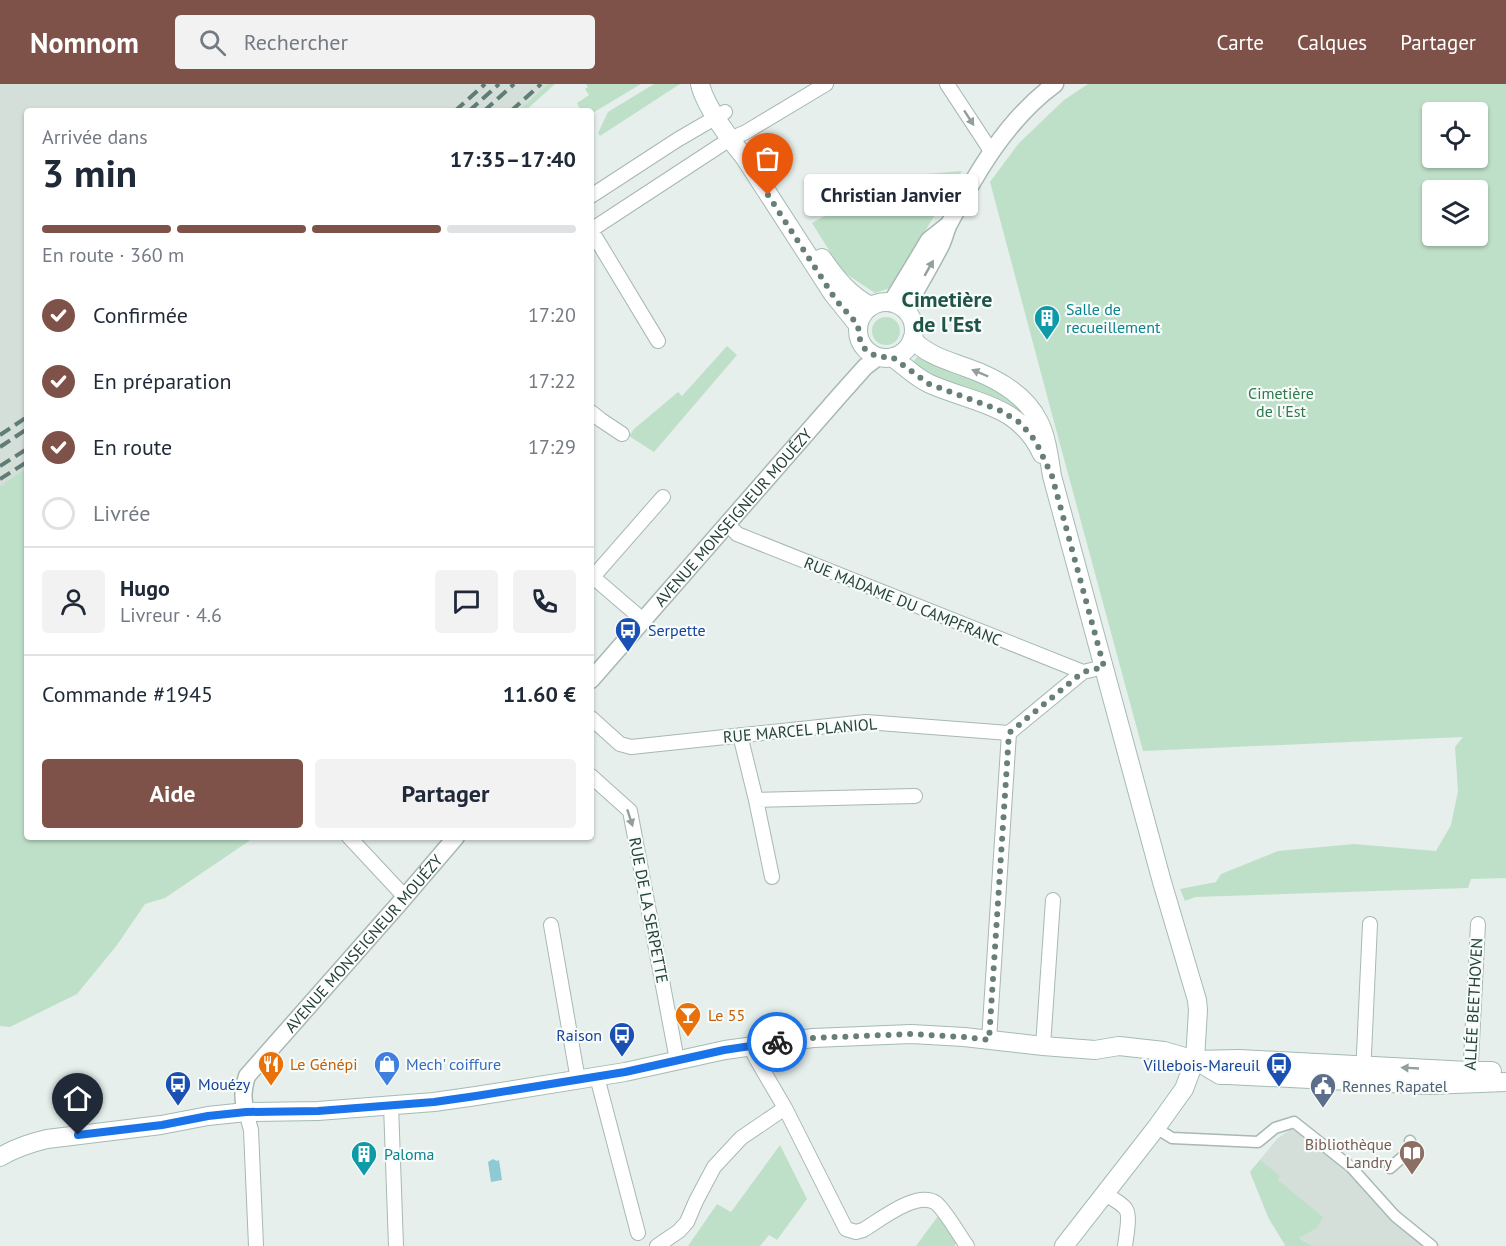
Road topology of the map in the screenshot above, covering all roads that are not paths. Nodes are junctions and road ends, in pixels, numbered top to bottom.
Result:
1 (826, 84) edge
2 (947, 84) edge
3 (1055, 84) edge
4 (701, 85) edge
5 (721, 115) junction
6 (735, 137) junction
7 (992, 151) junction
8 (594, 194) edge
9 (594, 228) edge
10 (594, 235) edge
11 (871, 306) junction
12 (898, 306) junction
13 (858, 325) junction
14 (912, 339) junction
15 (658, 340) dead end
16 (885, 357) junction
17 (594, 420) edge
18 (622, 434) dead end
19 (1052, 476) junction
20 (663, 497) dead end
21 (727, 523) junction
22 (594, 575) edge
23 (594, 577) edge
24 (643, 620) junction
25 (1104, 667) junction
26 (1083, 672) junction
27 (594, 677) edge
28 (594, 721) edge
29 (1009, 733) junction
30 (740, 735) junction
31 (594, 779) edge
32 (915, 796) dead end
33 (756, 800) junction
34 (352, 840) edge
35 (453, 840) edge
36 (772, 877) dead end
37 (405, 897) junction
38 (1053, 900) dead end
39 (1370, 924) dead end
40 (1478, 924) dead end
41 (551, 925) dead end
42 (989, 1040) junction
43 (750, 1046) junction
44 (1043, 1046) junction
45 (676, 1060) junction
46 (1195, 1060) junction
47 (1506, 1071) edge
48 (1363, 1074) junction
49 (597, 1077) junction
50 (1469, 1077) junction
51 (578, 1080) junction
52 (1506, 1082) edge
53 (391, 1105) junction
54 (785, 1108) junction
55 (246, 1112) junction
56 (1156, 1128) junction
57 (1410, 1141) dead end
58 (0, 1157) edge
59 (1390, 1168) dead end
60 (1105, 1194) junction
61 (638, 1233) dead end
62 (256, 1246) edge
63 (396, 1246) edge
64 (657, 1246) edge
65 (966, 1246) edge
66 (1064, 1246) edge
67 (1125, 1246) edge
68 (1432, 1246) edge

1 - 6 street
2 -> 7 street
3 - 7 street
4 - 5 main road
5 - 6 main road
5 - 8 street
6 - 9 street
6 - 11 main road
6 - 13 main road
7 - 12 street
10 - 15 street
11 - 12 main road
11 - 13 main road
12 - 14 main road
13 - 16 main road
14 - 16 main road
19 -> 14 main road
16 - 19 main road
16 - 21 street, AVENUE MONSEIGNEUR MOUÉZY
17 - 18 street
19 - 25 main road
20 - 22 street
21 - 24 street, AVENUE MONSEIGNEUR MOUÉZY
21 - 26 street, RUE MADAME DU CAMPFRANC
23 - 24 street
24 - 27 street, AVENUE MONSEIGNEUR MOUÉZY
25 - 26 street
25 - 46 main road
26 - 29 street
28 - 30 street, RUE MARCEL PLANIOL
29 - 30 street, RUE MARCEL PLANIOL
29 - 42 street
30 - 33 street
31 -> 45 street, RUE DE LA SERPETTE
32 - 33 street
33 - 36 street
34 - 37 street
35 - 37 street, AVENUE MONSEIGNEUR MOUÉZY
37 - 55 street, AVENUE MONSEIGNEUR MOUÉZY
38 - 44 street
39 - 48 street
40 - 50 street, ALLÉE BEETHOVEN
41 - 51 street
42 - 43 main road
42 - 44 main road
43 - 45 main road
43 - 54 street
44 - 46 main road
45 - 49 main road
46 - 48 main road
46 - 56 main road
47 - 50 main road
48 - 50 main road
49 - 51 main road
49 - 61 street
50 - 52 main road
51 - 53 main road
53 - 55 main road
53 - 63 street
54 - 64 street
54 - 65 street
55 - 58 main road
55 - 62 street
56 - 60 main road
56 - 68 street
57 - 59 street
60 - 66 main road
60 - 67 street

